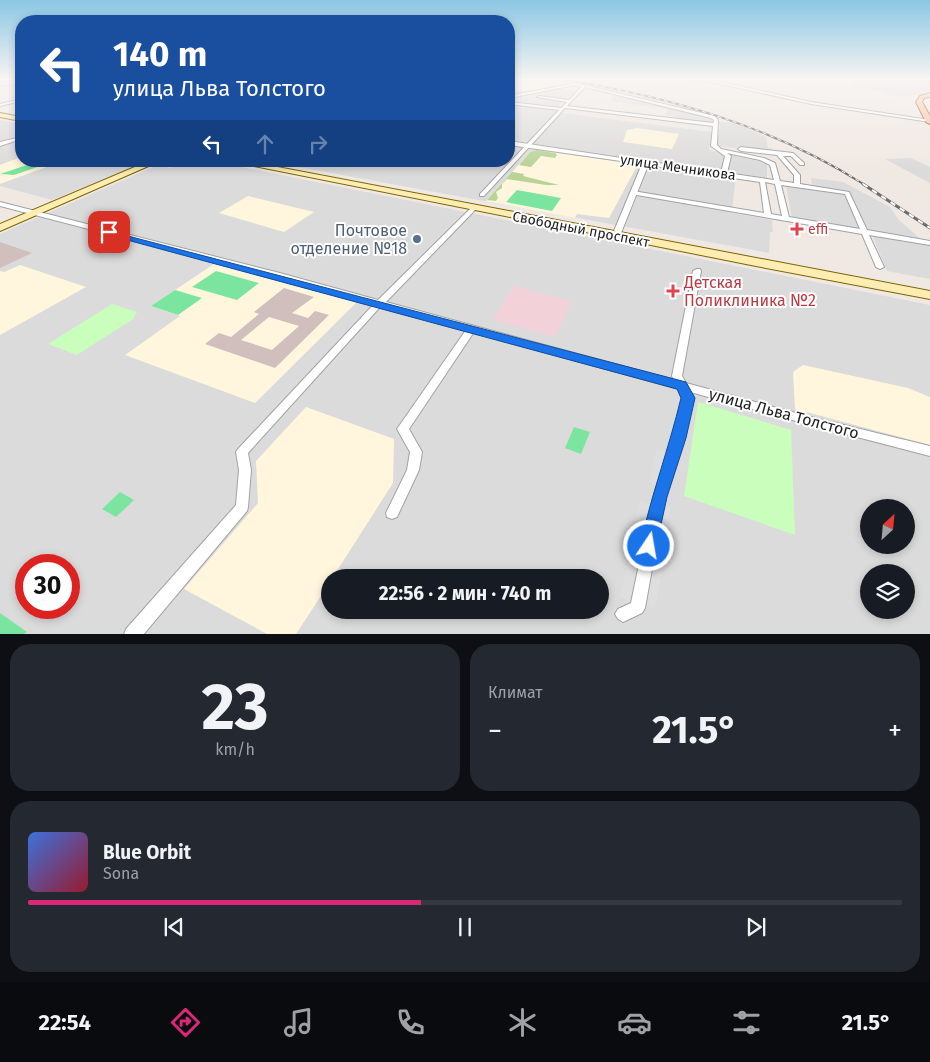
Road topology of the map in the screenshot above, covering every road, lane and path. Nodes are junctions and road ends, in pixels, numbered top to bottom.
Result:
1 (562, 108) edge
2 (568, 109) edge
3 (679, 109) edge
4 (843, 109) edge
5 (923, 109) edge
6 (0, 115) edge
7 (15, 118) edge
8 (930, 121) edge
9 (716, 123) junction
10 (15, 140) edge
11 (0, 144) edge
12 (515, 144) edge
13 (527, 146) junction
14 (718, 149) junction
15 (779, 154) junction
16 (515, 159) edge
17 (646, 163) junction
18 (773, 164) joint
19 (802, 164) dead end
20 (142, 167) edge
21 (281, 167) edge
22 (508, 167) edge
23 (724, 173) junction
24 (777, 181) junction
25 (762, 183) dead end
26 (797, 184) junction
27 (634, 193) junction
28 (482, 195) dead end
29 (0, 204) edge
30 (476, 207) junction
31 (35, 213) junction
32 (768, 216) junction
33 (786, 219) junction
34 (0, 228) edge
35 (618, 231) junction
36 (865, 232) junction
37 (930, 244) edge
38 (880, 267) dead end
39 (697, 271) dead end
40 (930, 287) edge
41 (930, 295) edge
42 (379, 304) junction
43 (471, 330) junction
44 (681, 385) junction
45 (930, 451) edge
46 (392, 513) dead end
47 (623, 614) dead end
48 (132, 634) edge

1 - 13 street
2 - 9 street
3 - 9 street
4 - 8 street
5 - 8 main road
6 - 7 main road
9 - 14 street
10 - 11 street
12 - 13 street, улица Мечникова
13 - 16 street
13 - 17 street, улица Мечникова
14 - 15 street
14 - 18 street
14 - 23 street
15 - 19 street
15 - 26 street
17 - 23 street, улица Мечникова
17 - 27 street
18 - 24 street
20 - 31 main road
21 - 30 main road, Свободный проспект
22 - 28 street
23 - 24 street, улица Мечникова
24 - 26 street, улица Мечникова
24 - 33 street
25 - 32 street
26 - 36 street, улица Мечникова
27 - 32 street
27 - 35 street
29 - 31 street, улица Льва Толстого
30 - 35 main road, Свободный проспект
30 - 41 main road, Свободный проспект
30 - 42 street
31 - 34 main road
31 - 42 street, улица Льва Толстого
32 - 33 street
33 - 36 street
35 - 40 main road, Свободный проспект
36 - 37 street
36 - 38 street
39 - 44 street
42 - 43 street, улица Льва Толстого
42 - 48 street
43 - 44 street, улица Льва Толстого
43 - 46 street
44 - 45 street, улица Льва Толстого
44 - 47 street

